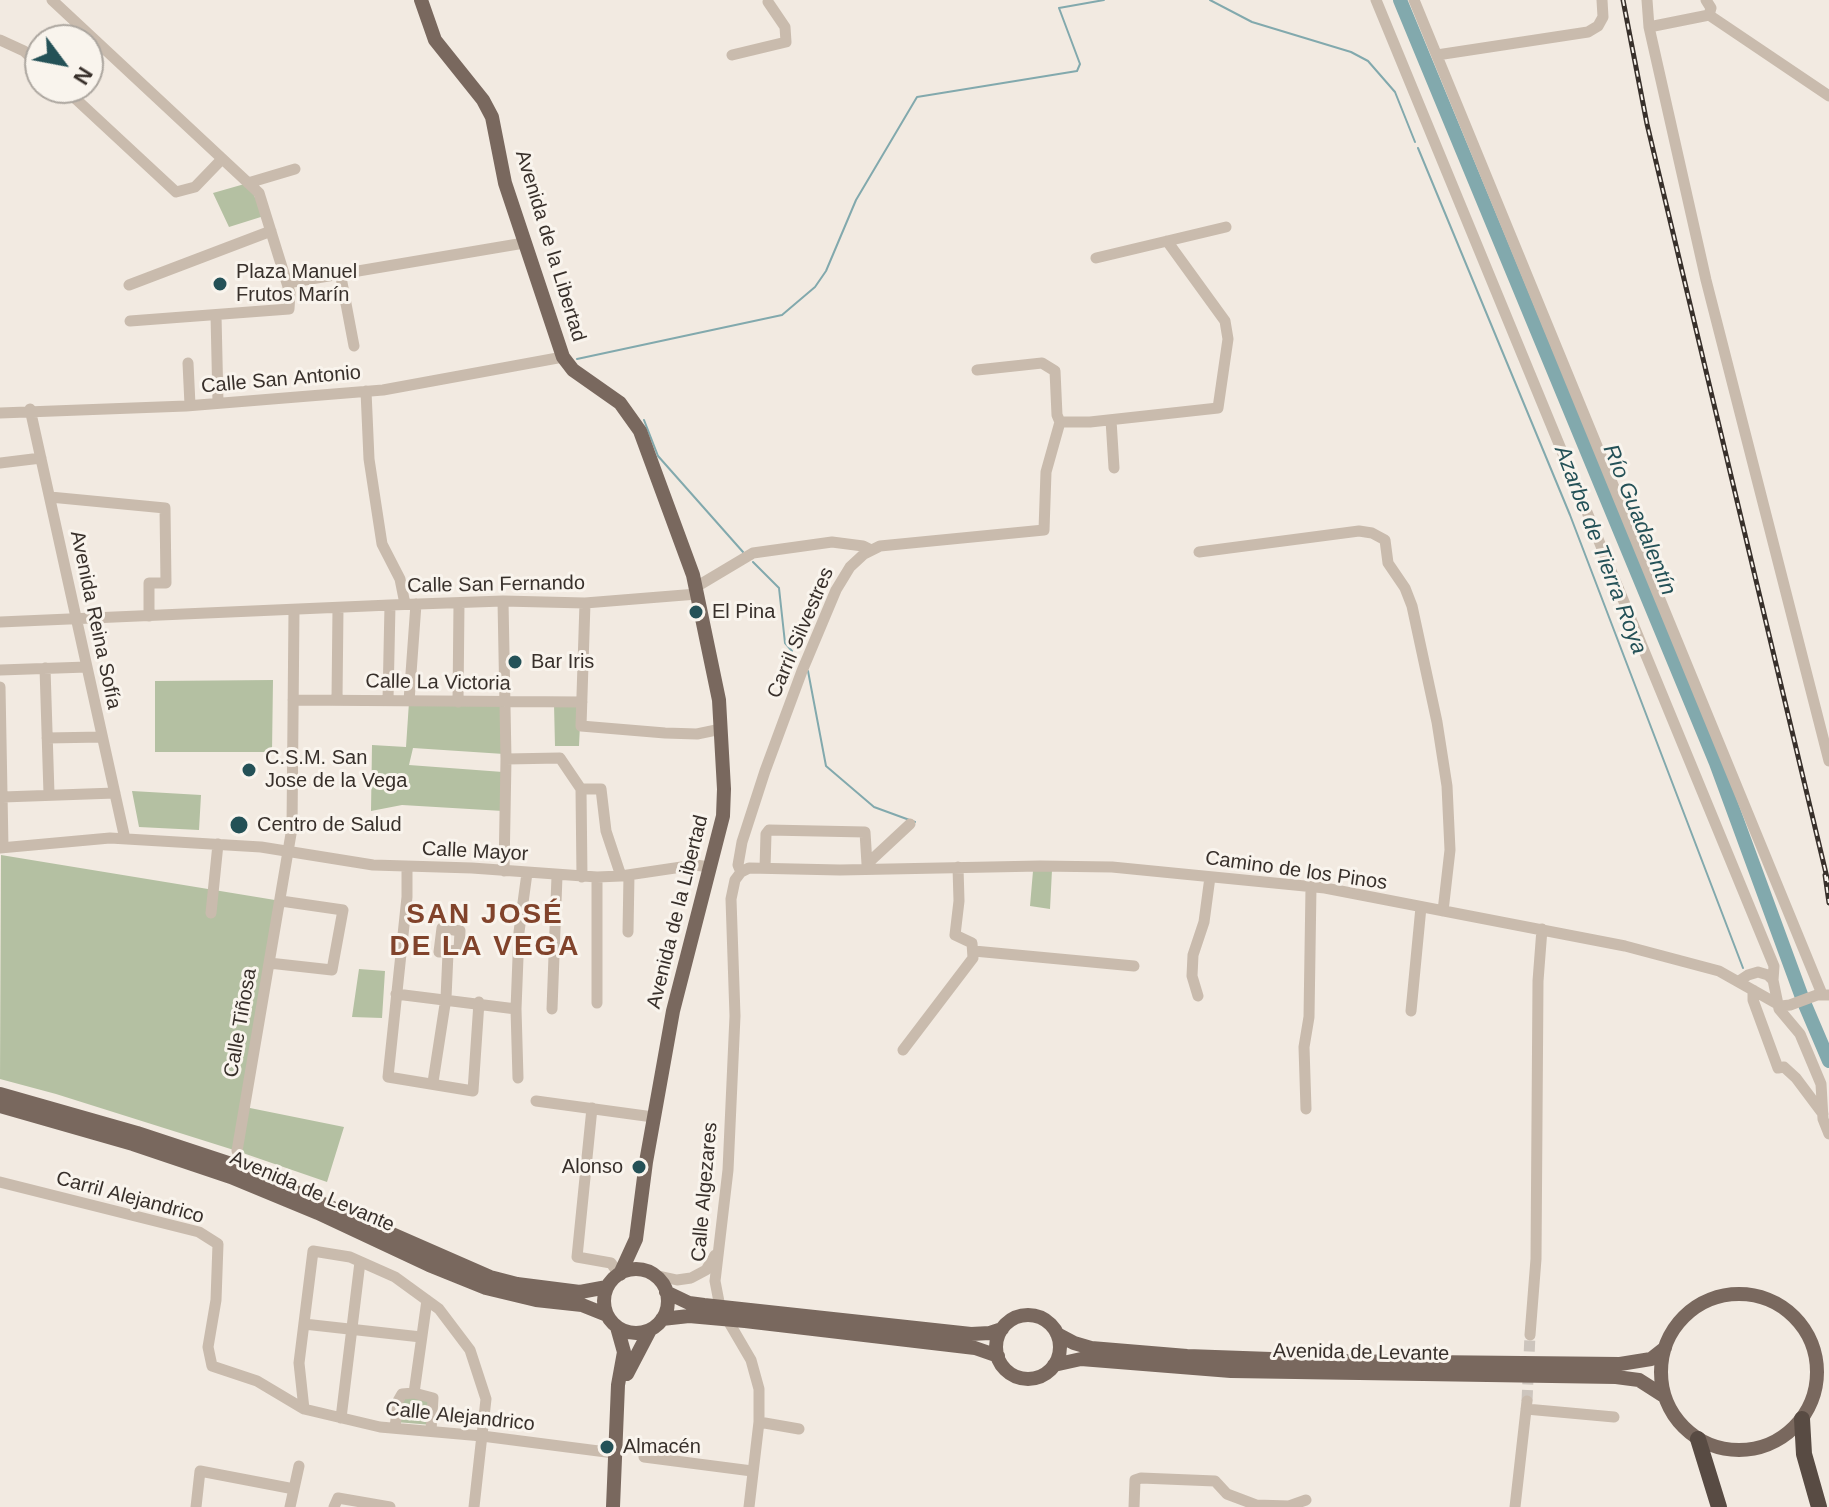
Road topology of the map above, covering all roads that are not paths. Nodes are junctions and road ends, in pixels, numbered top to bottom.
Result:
1 (52, 0) edge
2 (421, 0) edge
3 (1376, 0) edge
4 (1414, 0) edge
5 (1602, 0) edge
6 (1647, 0) edge
7 (1706, 0) edge
8 (771, 1) edge
9 (66, 4) edge
10 (1709, 15) junction
11 (1649, 27) junction
12 (0, 40) edge
13 (24, 51) edge
14 (732, 55) dead end
15 (1437, 55) junction
16 (1829, 96) edge
17 (81, 104) edge
18 (222, 159) junction
19 (295, 169) dead end
20 (248, 183) junction
21 (1226, 227) dead end
22 (271, 231) junction
23 (1167, 241) junction
24 (524, 243) junction
25 (1096, 258) dead end
26 (340, 272) junction
27 (287, 283) junction
28 (129, 285) dead end
29 (216, 315) junction
30 (130, 321) dead end
31 (354, 346) dead end
32 (563, 357) junction
33 (188, 363) dead end
34 (977, 370) dead end
35 (366, 391) junction
36 (218, 403) junction
37 (190, 405) junction
38 (30, 409) junction
39 (0, 413) edge
40 (1111, 420) junction
41 (1060, 422) junction
42 (41, 458) junction
43 (0, 463) edge
44 (1114, 468) dead end
45 (50, 497) junction
46 (871, 550) junction
47 (1199, 552) dead end
48 (697, 591) junction
49 (503, 601) junction
50 (459, 603) junction
51 (585, 603) junction
52 (410, 604) junction
53 (390, 605) junction
54 (338, 608) junction
55 (294, 610) junction
56 (149, 616) junction
57 (77, 620) junction
58 (0, 622) edge
59 (87, 667) junction
60 (45, 668) junction
61 (0, 670) edge
62 (0, 687) edge
63 (337, 699) junction
64 (293, 700) junction
65 (388, 700) junction
66 (409, 701) junction
67 (458, 702) junction
68 (582, 702) junction
69 (506, 703) junction
70 (721, 729) junction
71 (102, 737) junction
72 (47, 738) junction
73 (1, 741) edge
74 (506, 759) junction
75 (1829, 761) edge
76 (581, 789) junction
77 (115, 793) junction
78 (49, 794) junction
79 (3, 797) junction
80 (910, 824) dead end
81 (125, 839) junction
82 (218, 844) junction
83 (2, 848) edge
84 (289, 851) junction
85 (407, 867) junction
86 (710, 867) junction
87 (867, 867) junction
88 (958, 867) junction
89 (765, 868) junction
90 (504, 871) junction
91 (741, 872) junction
92 (527, 873) junction
93 (557, 876) junction
94 (625, 876) junction
95 (582, 877) junction
96 (597, 877) junction
97 (1210, 877) junction
98 (1311, 887) junction
99 (281, 901) junction
100 (1421, 907) junction
101 (1443, 911) junction
102 (211, 913) dead end
103 (1542, 929) junction
104 (628, 932) dead end
105 (974, 951) junction
106 (448, 953) dead end
107 (269, 963) junction
108 (1134, 966) dead end
109 (1773, 980) junction
110 (1739, 981) junction
111 (1753, 990) junction
112 (396, 994) junction
113 (1822, 995) edge
114 (1198, 996) dead end
115 (446, 998) junction
116 (479, 1002) junction
117 (597, 1003) dead end
118 (1784, 1005) junction
119 (516, 1009) junction
120 (552, 1009) dead end
121 (1411, 1011) dead end
122 (903, 1050) dead end
123 (518, 1078) dead end
124 (433, 1082) junction
125 (0, 1094) edge
126 (536, 1101) dead end
127 (0, 1106) edge
128 (592, 1108) junction
129 (1306, 1109) dead end
130 (1823, 1114) junction
131 (653, 1117) junction
132 (1829, 1134) edge
133 (237, 1151) dead end
134 (0, 1182) edge
135 (636, 1239) junction
136 (718, 1247) junction
137 (360, 1262) junction
138 (650, 1273) junction
139 (614, 1280) junction
140 (666, 1292) junction
141 (427, 1300) junction
142 (723, 1313) junction
143 (607, 1315) junction
144 (662, 1319) junction
145 (304, 1324) junction
146 (617, 1327) junction
147 (351, 1328) junction
148 (1002, 1329) junction
149 (650, 1330) junction
150 (1057, 1334) junction
151 (1530, 1335) tunnel mouth
152 (421, 1337) junction
153 (1813, 1347) junction
154 (1665, 1348) junction
155 (1829, 1355) edge
156 (998, 1356) junction
157 (1054, 1365) junction
158 (1822, 1391) edge
159 (414, 1393) junction
160 (1664, 1396) junction
161 (618, 1397) junction
162 (304, 1409) junction
163 (1614, 1417) dead end
164 (341, 1418) junction
165 (1802, 1419) junction
166 (759, 1422) junction
167 (395, 1428) junction
168 (799, 1429) dead end
169 (431, 1431) junction
170 (482, 1436) junction
171 (1698, 1439) junction
172 (614, 1453) junction
173 (644, 1457) dead end
174 (299, 1466) dead end
175 (752, 1471) junction
176 (294, 1489) junction
177 (1306, 1500) dead end
178 (336, 1503) edge
179 (196, 1507) edge
180 (290, 1507) edge
181 (390, 1507) edge
182 (474, 1507) edge
183 (613, 1507) edge
184 (749, 1507) edge
185 (1134, 1507) edge
186 (1515, 1507) edge
187 (1719, 1507) edge
188 (1819, 1507) edge

1 - 9 street
2 - 24 main road, Avenida de la Libertad
3 - 109 street
4 - 15 street
5 - 15 street
6 - 11 street
7 - 10 street
8 - 14 street
9 - 18 street
10 - 11 street
10 - 16 street
11 - 75 street
12 - 13 street
15 - 113 street
17 - 18 street
18 - 20 street
19 - 20 street
20 - 22 street
21 - 23 street
22 - 27 street
22 - 28 street
23 - 25 street
23 - 40 street
24 - 26 street
24 - 32 main road, Avenida de la Libertad
26 - 27 street
26 - 31 street
27 - 29 street
29 - 30 street
29 - 36 street
32 - 35 street, Calle San Antonio
32 - 48 main road, Avenida de la Libertad
33 - 37 street
34 - 41 street
35 - 36 street, Calle San Antonio
35 - 52 street
36 - 37 street, Calle San Antonio
37 - 38 street, Calle San Antonio
38 - 39 street, Calle San Antonio
38 - 42 street, Avenida Reina Sofía
40 - 41 street
40 - 44 street
41 - 46 street
42 - 43 street
42 - 45 street, Avenida Reina Sofía
45 - 56 street
45 - 57 street, Avenida Reina Sofía
46 - 48 street
46 - 91 street, Carril Silvestres
47 - 101 street
48 - 51 street, Calle San Fernando
48 - 70 main road, Avenida de la Libertad
49 - 50 street, Calle San Fernando
49 - 51 street, Calle San Fernando
49 - 69 street
50 - 52 street, Calle San Fernando
50 - 67 street
51 - 68 street
52 - 53 street, Calle San Fernando
52 - 66 street
53 - 54 street, Calle San Fernando
53 - 65 street
54 - 55 street, Calle San Fernando
54 - 63 street
55 - 56 street, Calle San Fernando
55 - 64 street, Calle Tiñosa
56 - 57 street, Calle San Fernando
57 - 58 street, Calle San Fernando
57 - 59 street, Avenida Reina Sofía
59 - 60 street
59 - 71 street, Avenida Reina Sofía
60 - 61 street
60 - 72 street
62 - 73 street
63 - 64 street, Calle La Victoria
63 - 65 street, Calle La Victoria
64 - 84 street, Calle Tiñosa
65 - 66 street, Calle La Victoria
66 - 67 street, Calle La Victoria
67 - 69 street, Calle La Victoria
68 - 69 street, Calle La Victoria
68 - 70 street
69 - 74 street
70 - 86 main road, Avenida de la Libertad
71 - 72 street
71 - 77 street, Avenida Reina Sofía
72 - 78 street
73 - 79 street
74 - 76 street
74 - 90 street
76 - 94 street
76 - 95 street
77 - 78 street
77 - 81 street, Avenida Reina Sofía
78 - 79 street
79 - 83 street
80 - 87 street
81 - 82 street, Calle Mayor
81 - 83 street, Calle Mayor
82 - 84 street, Calle Mayor
82 - 102 street
84 - 85 street, Calle Mayor
84 - 99 street, Calle Tiñosa
85 - 90 street, Calle Mayor
85 - 112 street
86 - 94 street, Calle Mayor
86 - 131 main road, Avenida de la Libertad
87 - 88 street, Camino de los Pinos
87 - 89 street, Camino de los Pinos
87 - 89 street
88 - 97 street, Camino de los Pinos
88 - 105 street
89 - 91 street, Camino de los Pinos
90 - 92 street, Calle Mayor
91 - 136 street, Calle Algezares
92 - 93 street, Calle Mayor
92 - 119 street
93 - 95 street, Calle Mayor
93 - 120 street
94 - 96 street, Calle Mayor
94 - 104 street
95 - 96 street, Calle Mayor
96 - 117 street
97 - 98 street, Camino de los Pinos
97 - 114 street
98 - 100 street, Camino de los Pinos
98 - 129 street
99 - 107 street, Calle Tiñosa
99 - 107 street
100 - 101 street, Camino de los Pinos
100 - 121 street
101 - 103 street, Camino de los Pinos
103 - 110 street, Camino de los Pinos
103 - 151 street
105 - 108 street
105 - 122 street
106 - 115 street
107 - 133 street, Calle Tiñosa
109 - 110 street
109 - 118 street
110 - 111 street, Camino de los Pinos
111 - 118 street, Camino de los Pinos
111 - 130 street
112 - 115 street
112 - 124 street
113 - 118 street
115 - 116 street
115 - 124 street
116 - 119 street
116 - 124 street
118 - 130 street
119 - 123 street
125 - 139 main road, Avenida de Levante
126 - 128 street
127 - 143 main road, Avenida de Levante
128 - 131 street
128 - 139 street
130 - 132 street
131 - 135 main road, Avenida de la Libertad
134 - 162 street, Carril Alejandrico
135 - 138 main road, Avenida de la Libertad
135 - 139 main road, Avenida de la Libertad
136 - 138 street
136 - 142 street, Calle Algezares
137 - 141 street
137 - 145 street
137 - 147 street
138 - 139 main road
138 - 140 main road
139 - 143 main road
140 - 142 main road
140 - 144 main road
141 - 152 street
141 - 170 street
142 - 144 main road
142 - 148 main road
142 - 156 main road
142 - 166 street, Calle Algezares
143 - 146 main road
144 - 149 main road
145 - 147 street
145 - 162 street
146 - 149 main road
146 - 161 main road
147 - 152 street
147 - 164 street
148 - 150 main road
148 - 156 main road
149 - 161 main road
150 - 154 main road, Avenida de Levante
150 - 157 main road
152 - 159 street
153 - 154 main road
153 - 155 main road
153 - 158 main road
154 - 160 main road
156 - 157 main road
157 - 160 main road, Avenida de Levante
158 - 165 main road
159 - 167 street
159 - 169 street
160 - 171 main road
161 - 172 main road
162 - 164 street, Calle Alejandrico
163 - 186 street
164 - 167 street, Calle Alejandrico
165 - 171 main road
165 - 188 highway
166 - 168 street
166 - 175 street, Calle Algezares
167 - 169 street, Calle Alejandrico
169 - 170 street, Calle Alejandrico
170 - 172 street, Calle Alejandrico
170 - 182 street
171 - 187 highway
172 - 183 main road
173 - 175 street
174 - 176 street
175 - 184 street, Calle Algezares
176 - 179 street
176 - 180 street
177 - 185 street
178 - 181 street

